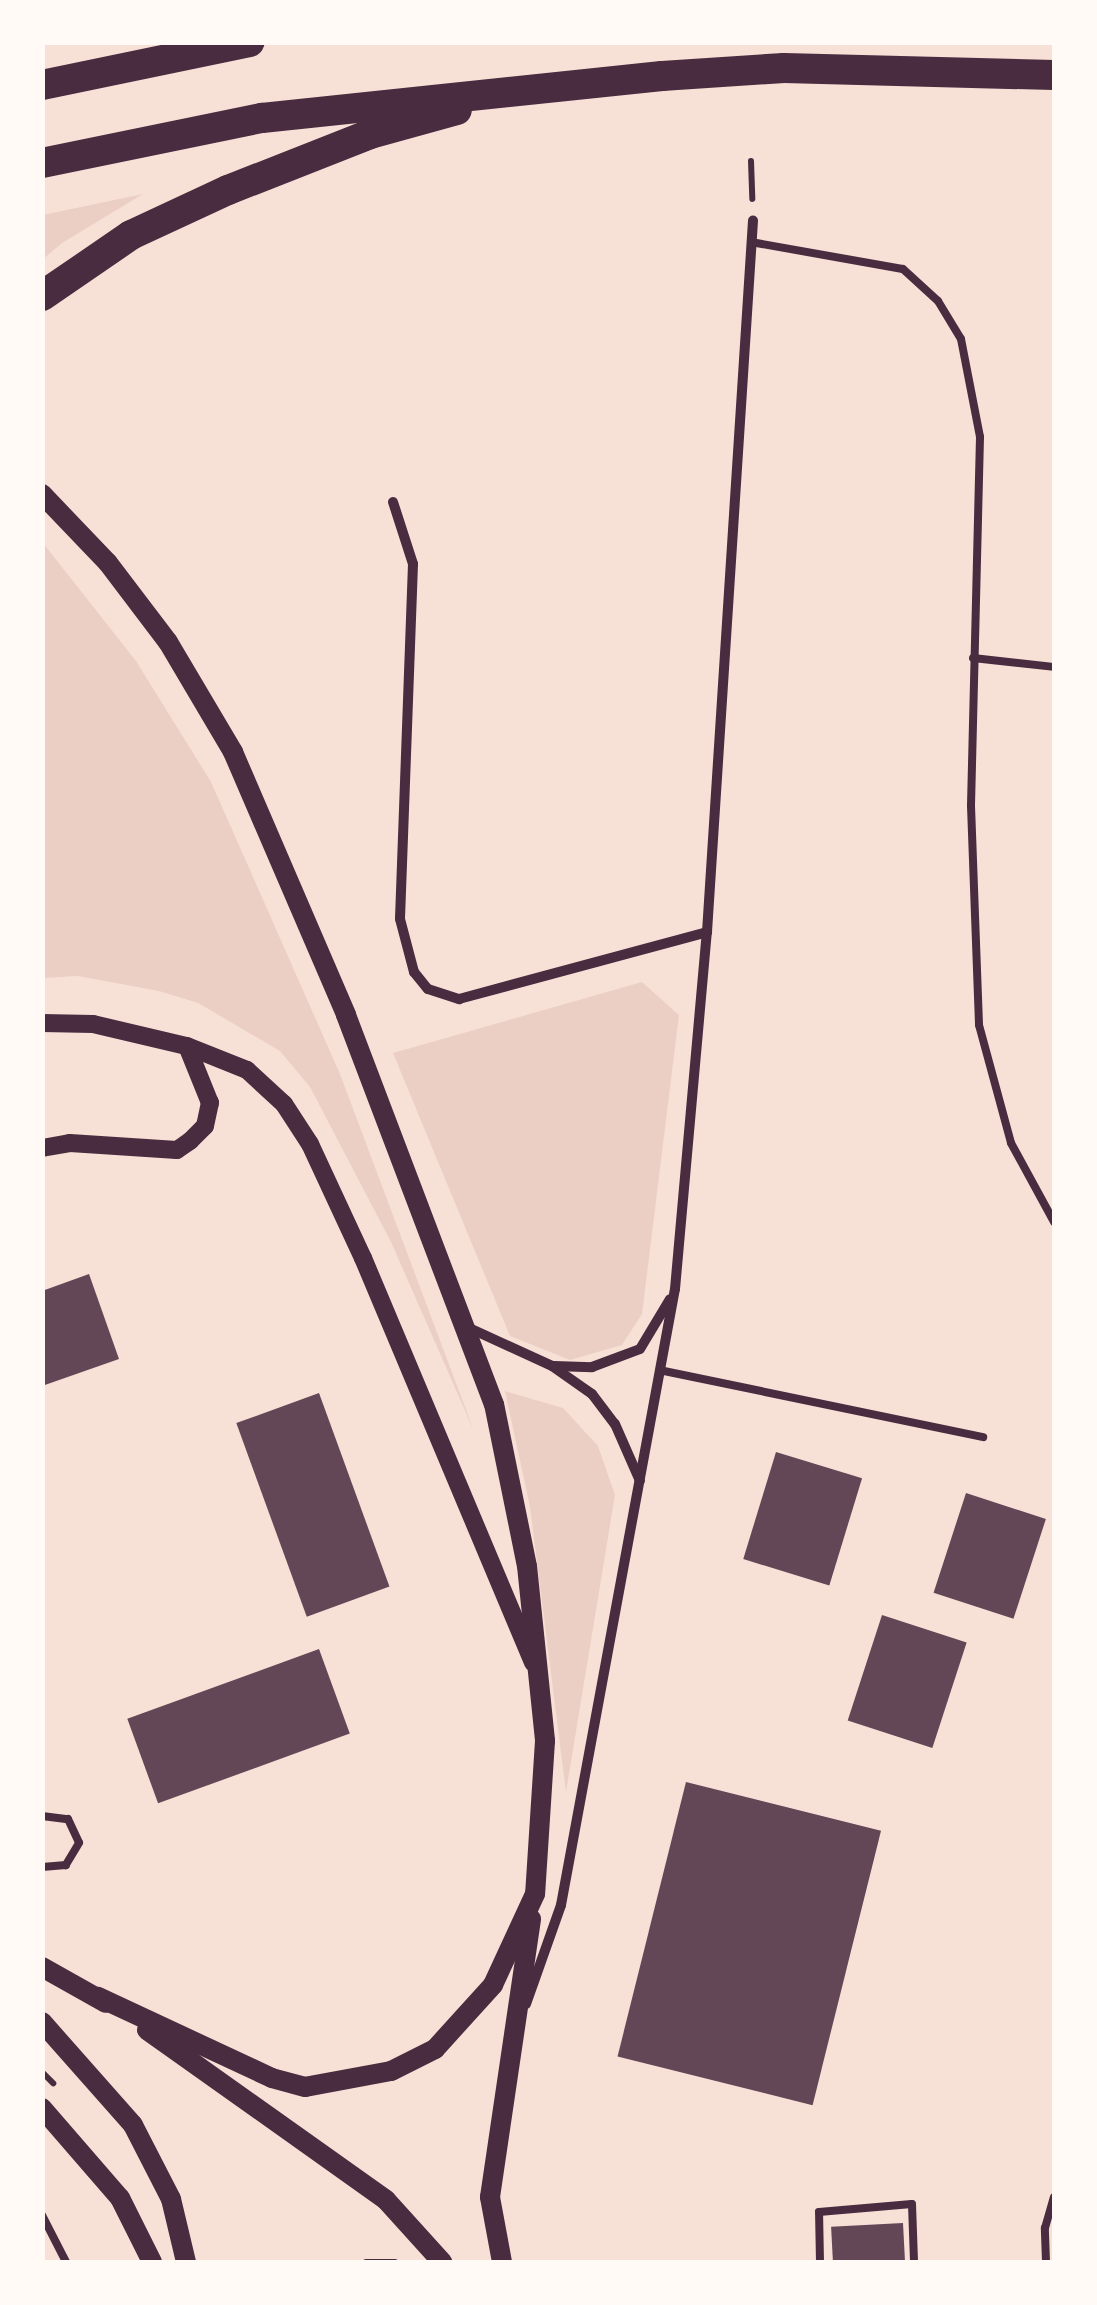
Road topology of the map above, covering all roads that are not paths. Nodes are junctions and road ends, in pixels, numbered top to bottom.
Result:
1 (250, 42) edge
2 (1054, 75) edge
3 (42, 85) edge
4 (533, 89) junction
5 (42, 163) edge
6 (753, 220) road end
7 (751, 242) junction
8 (42, 296) edge
9 (42, 494) edge
10 (393, 502) dead end
11 (973, 658) junction
12 (1054, 666) edge
13 (707, 932) junction
14 (42, 1024) edge
15 (187, 1046) junction
16 (42, 1148) edge
17 (1054, 1222) edge
18 (675, 1289) junction
19 (467, 1327) junction
20 (552, 1366) junction
21 (664, 1371) junction
22 (983, 1437) dead end
23 (641, 1482) junction
24 (540, 1677) junction
25 (42, 1816) edge
26 (42, 1867) edge
27 (535, 1894) junction
28 (42, 1968) edge
29 (98, 1996) junction
30 (42, 2022) edge
31 (516, 2028) junction
32 (42, 2108) edge
33 (1054, 2197) edge
34 (42, 2214) edge
35 (66, 2262) edge
36 (152, 2262) edge
37 (186, 2262) edge
38 (442, 2262) edge
39 (502, 2262) edge
40 (820, 2262) edge
41 (914, 2262) edge
42 (1046, 2262) edge

1 - 3 highway
2 - 4 highway
4 - 5 highway
4 - 8 highway
6 - 7 street
7 - 11 lane
7 - 13 street
9 - 19 main road
10 - 13 street
11 - 12 lane
11 - 17 lane
13 - 18 street
14 - 15 street
15 - 16 street
15 - 24 street
18 - 20 street
18 - 21 street
19 - 20 street
19 - 24 main road
20 - 23 street
21 - 22 lane
21 - 23 street
23 - 31 street
24 - 27 main road
25 - 26 lane
27 - 29 main road
27 - 31 main road
28 - 29 main road
29 - 38 main road
30 - 37 main road
31 - 39 main road
32 - 36 main road
33 - 42 lane
34 - 35 lane
40 - 41 lane

